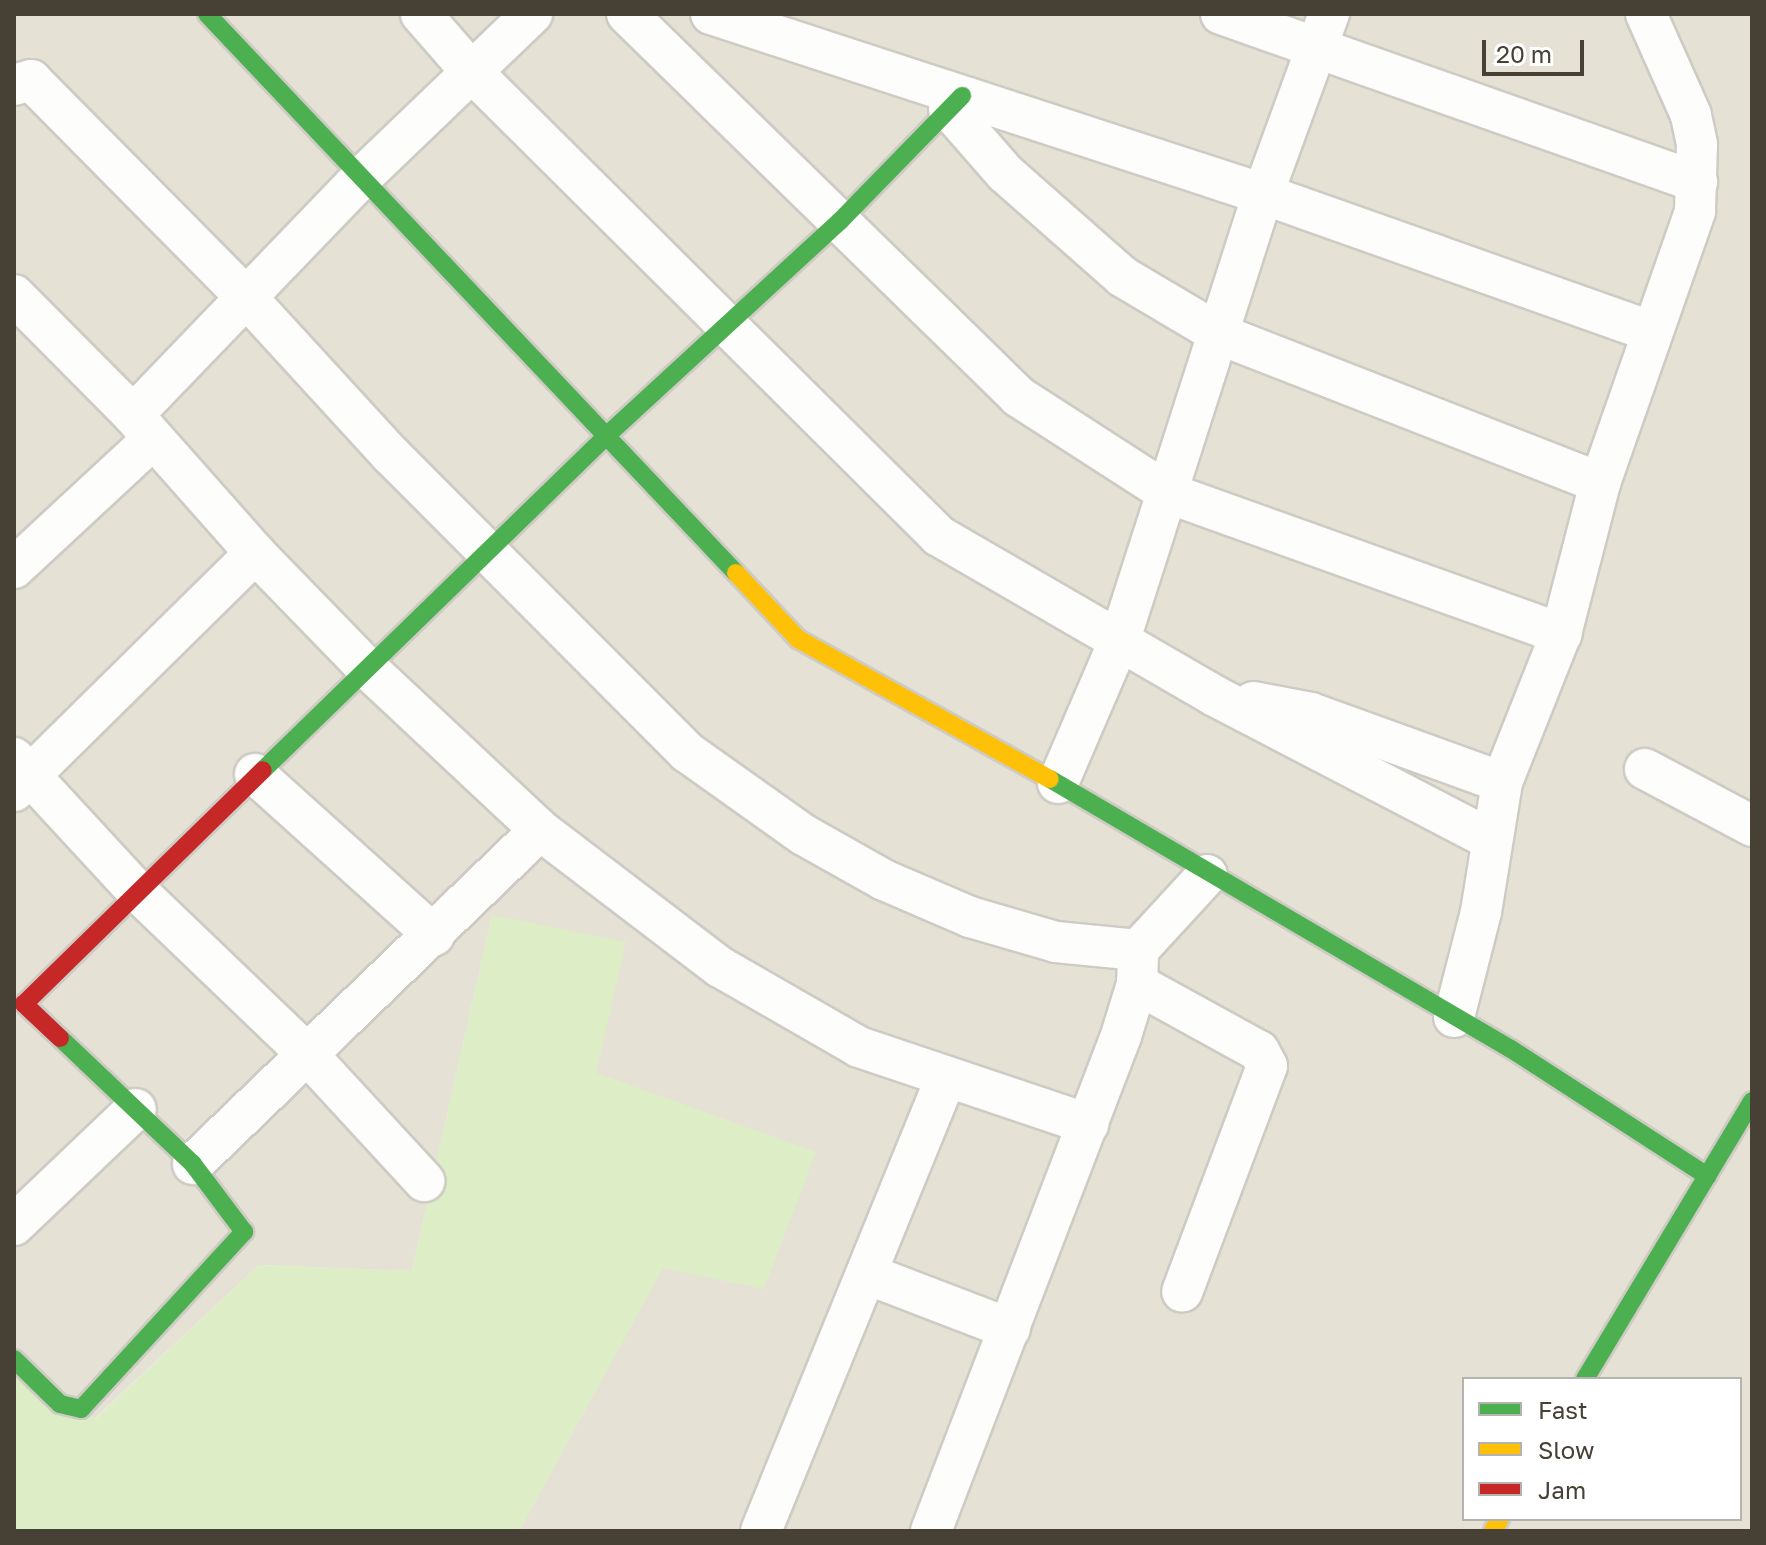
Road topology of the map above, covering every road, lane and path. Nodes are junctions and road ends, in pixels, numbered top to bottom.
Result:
1 (207, 14) edge
2 (421, 14) edge
3 (532, 14) edge
4 (627, 14) edge
5 (711, 14) edge
6 (1221, 14) edge
7 (1646, 14) edge
8 (804, 28) edge
9 (1323, 30) edge
10 (469, 69) junction
11 (14, 85) edge
12 (956, 102) junction
13 (361, 178) junction
14 (1697, 182) junction
15 (1263, 194) junction
16 (840, 221) junction
17 (14, 295) edge
18 (246, 297) junction
19 (729, 325) junction
20 (1649, 331) junction
21 (1221, 335) junction
22 (143, 427) junction
23 (604, 438) junction
24 (1600, 483) junction
25 (1168, 493) junction
26 (21, 548) edge
27 (488, 552) junction
28 (255, 553) junction
29 (1561, 634) junction
30 (1120, 639) junction
31 (366, 667) junction
32 (1348, 746) junction
33 (1645, 769) dead end
34 (255, 774) junction
35 (19, 775) edge
36 (1502, 782) junction
37 (1058, 783) junction
38 (1752, 826) edge
39 (540, 830) junction
40 (1490, 839) junction
41 (1207, 875) junction
42 (136, 890) junction
43 (434, 935) junction
44 (1138, 967) junction
45 (19, 1009) edge
46 (1462, 1022) junction
47 (307, 1054) junction
48 (946, 1077) junction
49 (1752, 1101) edge
50 (136, 1109) junction
51 (1088, 1124) junction
52 (193, 1164) junction
53 (1707, 1176) junction
54 (424, 1181) dead end
55 (14, 1225) edge
56 (867, 1274) junction
57 (1182, 1292) dead end
58 (1010, 1329) junction
59 (14, 1359) edge
60 (1586, 1377) edge
61 (761, 1531) edge
62 (931, 1531) edge

1 - 13 street
2 - 10 street
3 - 10 street
4 - 16 street
5 - 8 street
6 - 9 street
7 - 14 street
8 - 12 street
9 - 14 street
9 - 15 street
10 - 13 street
10 - 19 street
11 - 18 street
12 - 15 street
12 - 16 street
12 - 21 street
13 - 18 street
13 - 23 street
14 - 20 street
15 - 20 street
15 - 21 street
16 - 19 street
16 - 25 street
17 - 22 street
18 - 22 street
18 - 27 street
19 - 23 street
19 - 30 street
20 - 24 street
21 - 24 street
21 - 25 street
22 - 26 street
22 - 28 street
23 - 27 street
23 - 37 street
24 - 29 street
25 - 29 street
25 - 30 street
27 - 31 street
27 - 44 street
28 - 31 street
28 - 35 street
29 - 36 street
30 - 32 street
30 - 37 street
31 - 34 street
31 - 39 street
32 - 36 street
32 - 40 street
33 - 38 street
34 - 42 street
34 - 43 street
35 - 42 street
36 - 40 street
37 - 41 street
39 - 43 street
39 - 48 street
40 - 46 street
41 - 44 street
41 - 46 street
42 - 45 street
42 - 47 street
43 - 47 street
44 - 51 street
44 - 57 street
45 - 50 street
46 - 53 street
47 - 52 street
47 - 54 street
48 - 51 street
48 - 56 street
49 - 53 street
50 - 52 street
50 - 55 street
51 - 58 street
52 - 59 street
53 - 60 street
56 - 58 street
56 - 61 street
58 - 62 street

